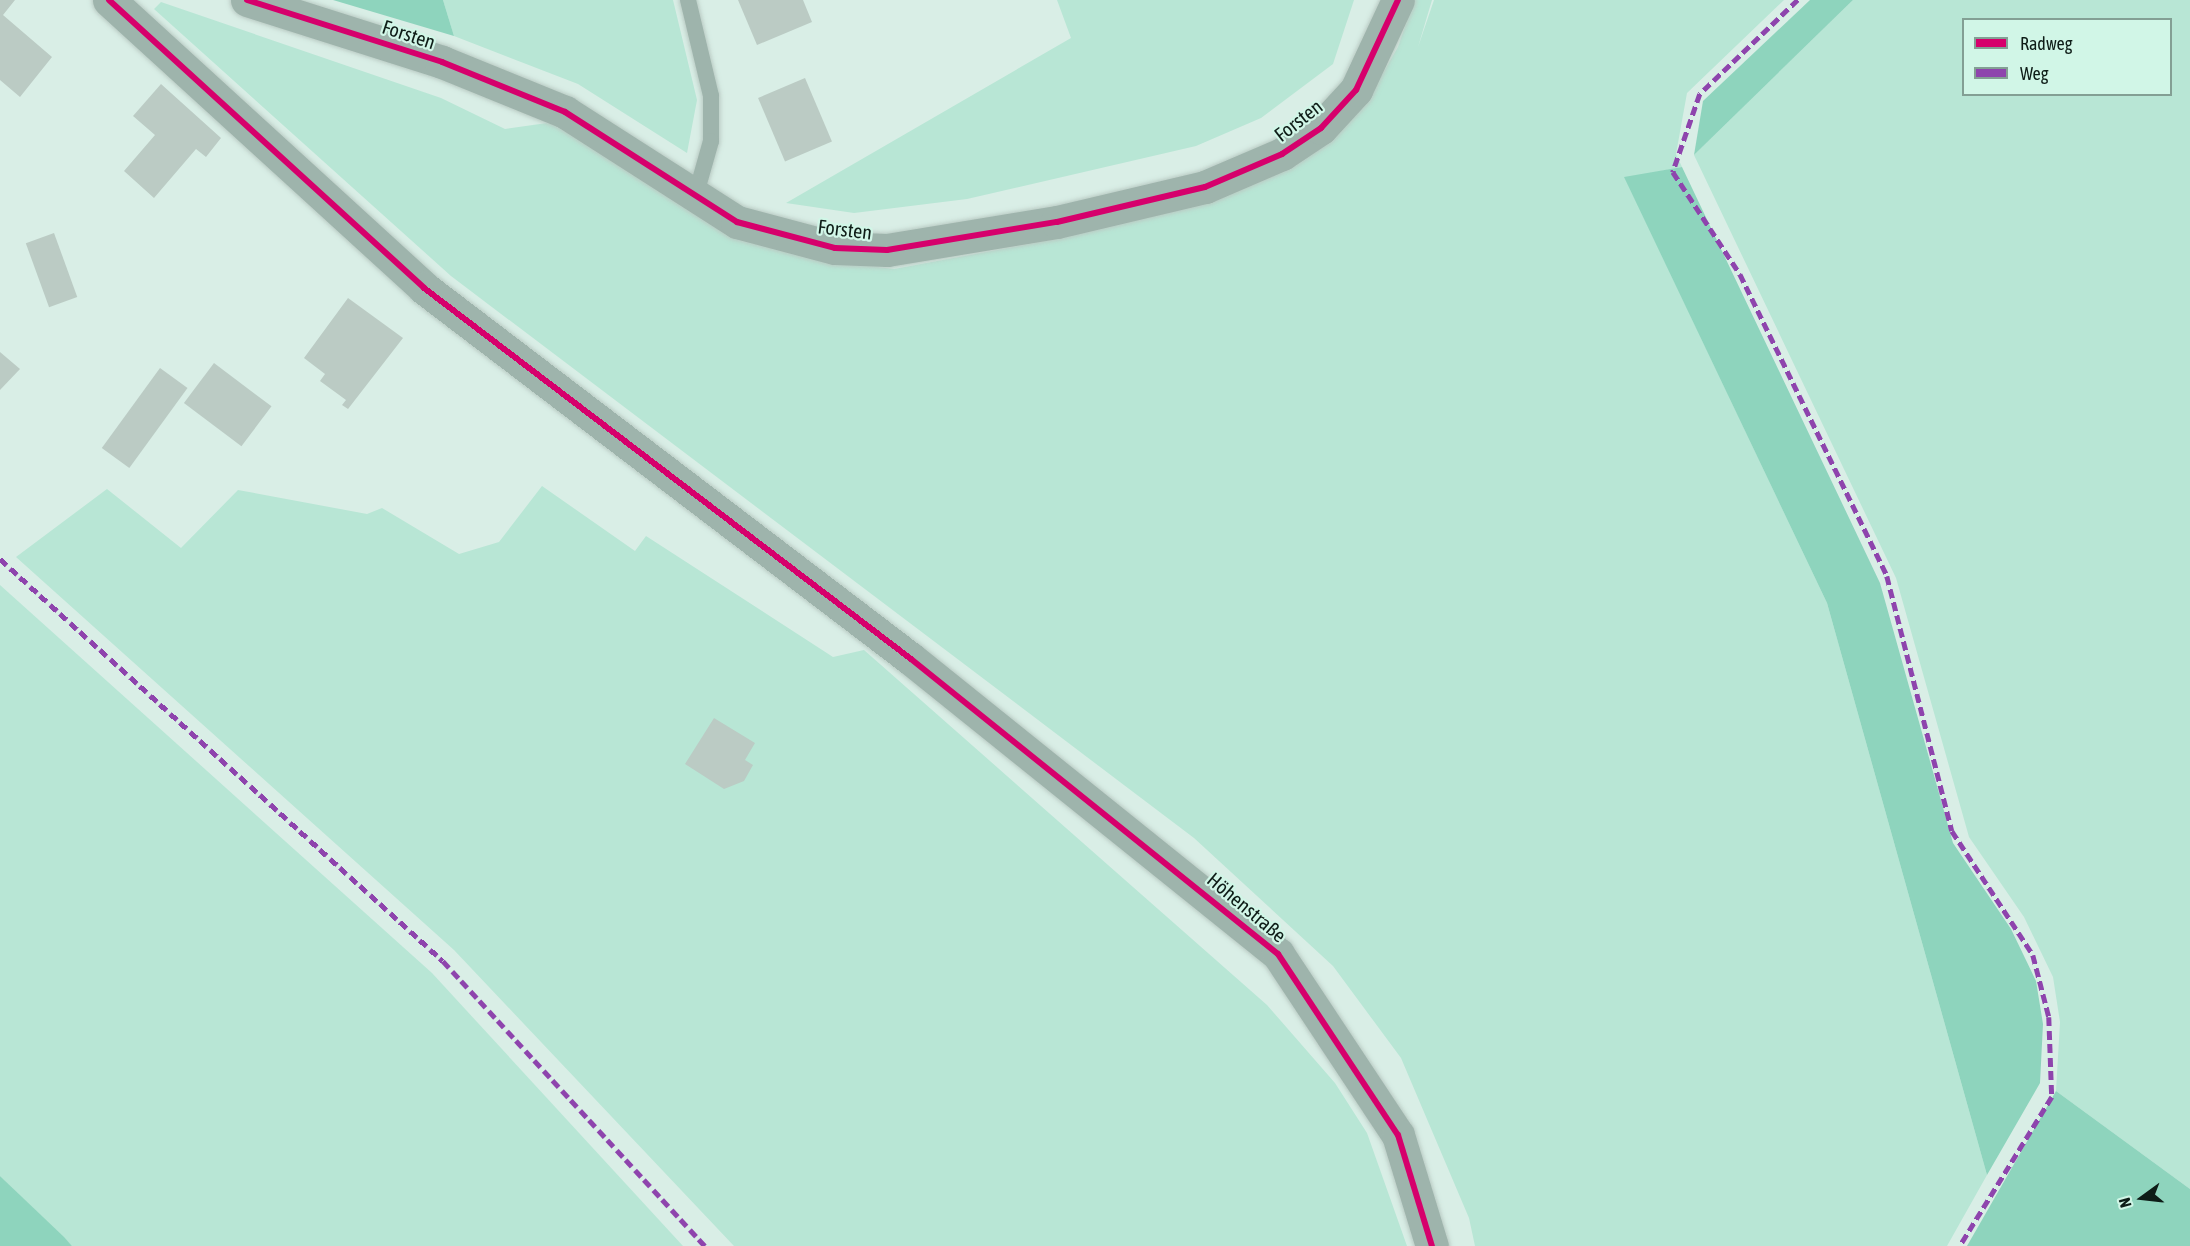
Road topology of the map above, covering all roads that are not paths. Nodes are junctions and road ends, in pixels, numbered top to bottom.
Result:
1 (109, 0) edge
2 (247, 0) edge
3 (688, 0) edge
4 (1398, 0) edge
5 (696, 195) junction
6 (1432, 1246) edge

1 - 6 street, Höhenstraße
2 - 5 street, Forsten
3 - 5 lane
4 - 5 street, Forsten

